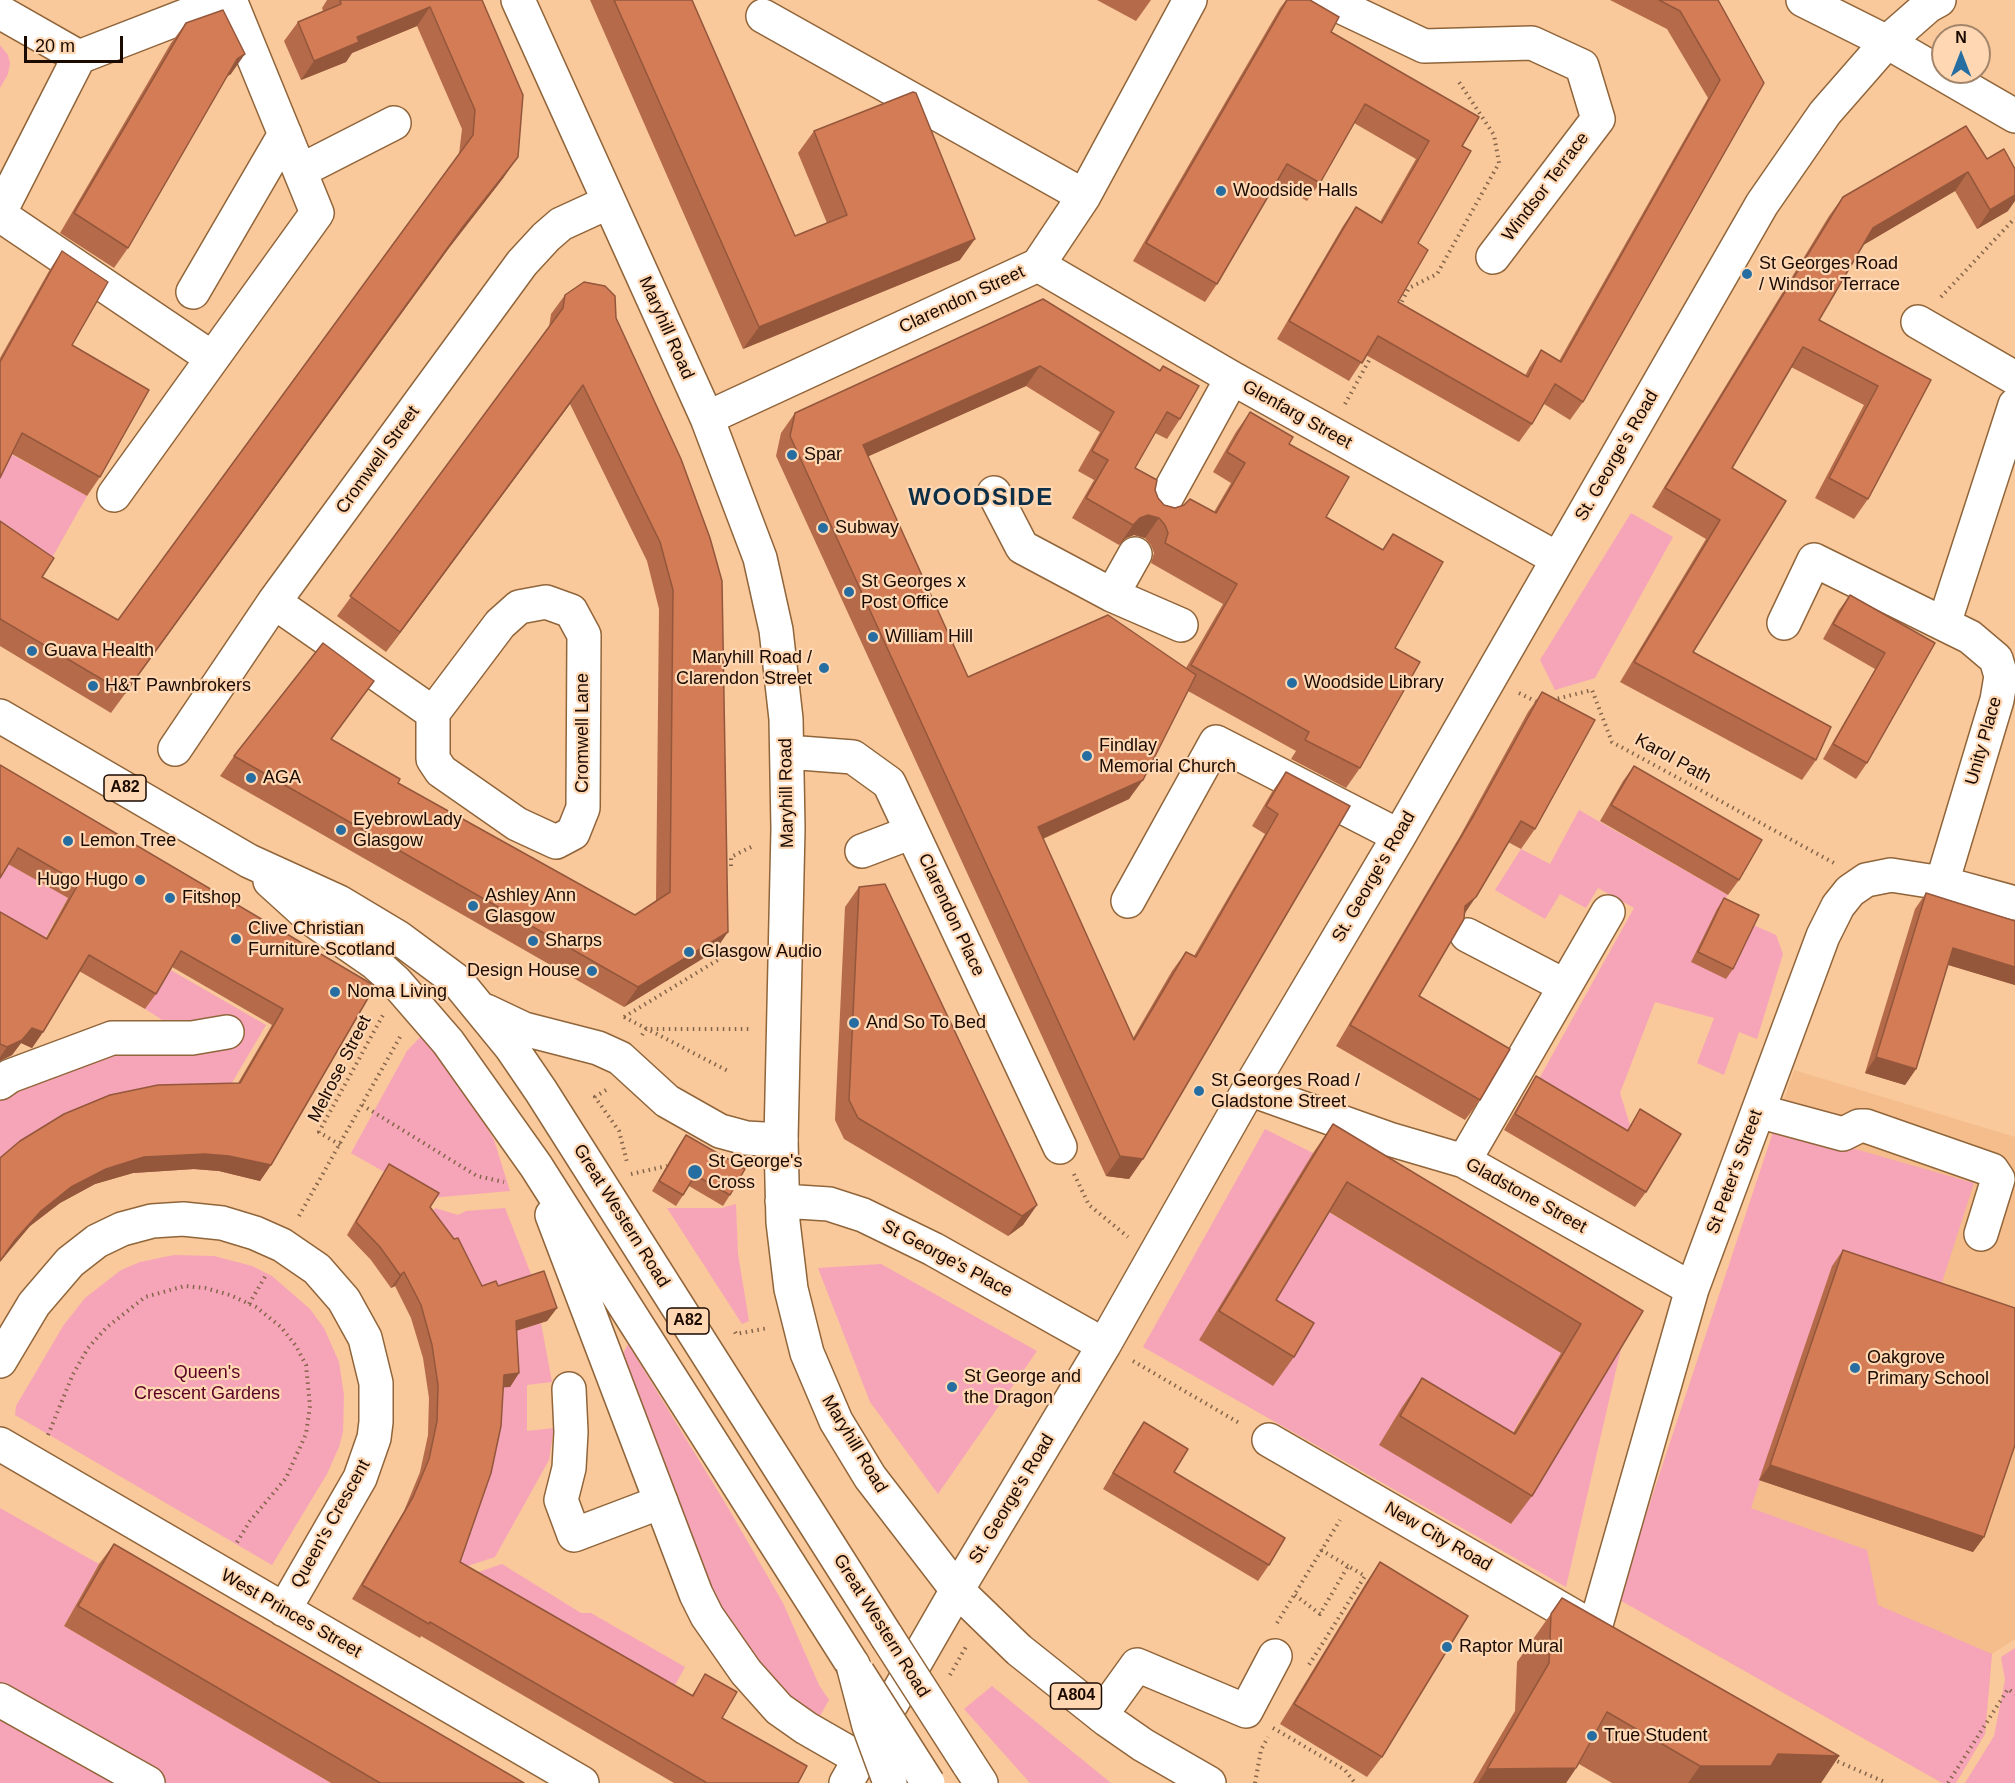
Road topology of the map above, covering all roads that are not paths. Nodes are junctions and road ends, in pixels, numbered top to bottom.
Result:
1 (228, 0) edge
2 (518, 0) edge
3 (1190, 0) edge
4 (1327, 0) edge
5 (1803, 0) edge
6 (1939, 0) edge
7 (0, 12) edge
8 (763, 16) dead end
9 (1887, 42) junction
10 (79, 57) junction
11 (2015, 116) edge
12 (394, 123) dead end
13 (285, 134) junction
14 (300, 171) junction
15 (1084, 196) junction
16 (609, 202) junction
17 (0, 213) edge
18 (1493, 257) dead end
19 (1038, 265) junction
20 (193, 292) dead end
21 (1918, 322) road end
22 (212, 358) junction
23 (1232, 378) junction
24 (2015, 378) edge
25 (2015, 405) edge
26 (707, 418) junction
27 (994, 493) dead end
28 (114, 495) dead end
29 (1160, 509) edge
30 (1135, 554) edge
31 (1558, 559) junction
32 (1112, 595) junction
33 (274, 602) junction
34 (1784, 623) dead end
35 (1944, 624) junction
36 (1181, 625) dead end
37 (433, 713) junction
38 (0, 716) edge
39 (175, 749) dead end
40 (787, 752) junction
41 (912, 832) junction
42 (1399, 836) junction
43 (862, 851) dead end
44 (249, 861) junction
45 (1942, 883) junction
46 (1128, 901) dead end
47 (2015, 903) edge
48 (1608, 912) dead end
49 (1467, 935) edge
50 (1565, 986) junction
51 (482, 1009) junction
52 (227, 1032) dead end
53 (0, 1083) edge
54 (1249, 1089) junction
55 (1758, 1111) junction
56 (781, 1140) junction
57 (1060, 1147) road end
58 (1464, 1161) junction
59 (536, 1166) junction
60 (782, 1201) junction
61 (1981, 1234) dead end
62 (1692, 1289) junction
63 (1104, 1345) junction
64 (0, 1360) edge
65 (569, 1389) dead end
66 (1269, 1440) road end
67 (0, 1444) edge
68 (661, 1503) junction
69 (957, 1590) junction
70 (284, 1610) junction
71 (1595, 1628) junction
72 (1624, 1646) edge
73 (1275, 1656) dead end
74 (853, 1665) junction
75 (0, 1700) edge
76 (1101, 1715) junction
77 (853, 1771) edge
78 (974, 1773) edge
79 (148, 1783) edge
80 (582, 1783) edge
81 (890, 1783) edge
82 (928, 1783) edge
83 (1209, 1783) edge

1 - 10 main road
1 - 13 main road
2 - 16 main road, Maryhill Road
3 - 15 main road, Clarendon Street
4 - 18 main road, Windsor Terrace
5 - 9 main road
6 - 9 main road, St. George's Road
7 - 10 main road
8 - 15 main road
9 - 11 main road
9 - 31 main road, St. George's Road
10 - 17 main road
12 - 14 main road
13 - 14 main road
13 - 20 main road
14 - 22 main road
15 - 19 main road, Clarendon Street
16 - 26 main road, Maryhill Road
16 - 33 main road, Cromwell Street
17 - 22 main road
19 - 23 main road, Glenfarg Street
19 - 26 main road, Clarendon Street
21 - 24 main road
22 - 28 main road
23 - 29 main road
23 - 31 main road, Glenfarg Street
25 - 35 main road
26 - 40 main road, Maryhill Road
27 - 32 main road
30 - 32 main road
31 - 42 main road, St. George's Road
32 - 36 main road
33 - 37 main road
33 - 39 main road, Cromwell Street
34 - 35 main road, Unity Place
35 - 45 main road, Unity Place
37 - 37 main road, Cromwell Lane
38 - 44 main road, Great Western Road / A82
40 - 41 main road, Clarendon Place
40 - 56 main road, Maryhill Road
41 - 43 main road
41 - 57 main road, Clarendon Place
42 - 46 main road
42 - 54 main road, St. George's Road
44 - 51 main road, Great Western Road / A82
44 - 59 main road, Great Western Road / A82
45 - 47 main road
45 - 55 main road, St Peter's Street
48 - 50 main road
49 - 50 main road
50 - 58 main road
51 - 56 main road
51 - 78 main road, Great Western Road / A82, bridge
52 - 53 main road
54 - 58 main road, Gladstone Street
54 - 63 main road, St. George's Road
55 - 61 main road
55 - 62 main road, St Peter's Street
56 - 60 main road, Maryhill Road
58 - 62 main road, Gladstone Street
59 - 68 main road
59 - 74 main road, Great Western Road / A82
60 - 63 main road, St George's Place
60 - 69 main road, Maryhill Road
62 - 71 main road, St Peter's Street
63 - 69 main road, St. George's Road
64 - 70 main road, Queen's Crescent
65 - 68 main road
66 - 71 main road, New City Road
67 - 70 main road, West Princes Street
68 - 77 main road
69 - 76 main road, A804
69 - 77 main road, St. George's Road
70 - 80 main road, West Princes Street
71 - 72 main road, New City Road
73 - 76 main road
74 - 81 main road, bridge
74 - 82 main road, Great Western Road / A82, bridge
75 - 79 main road
76 - 83 main road, A804

